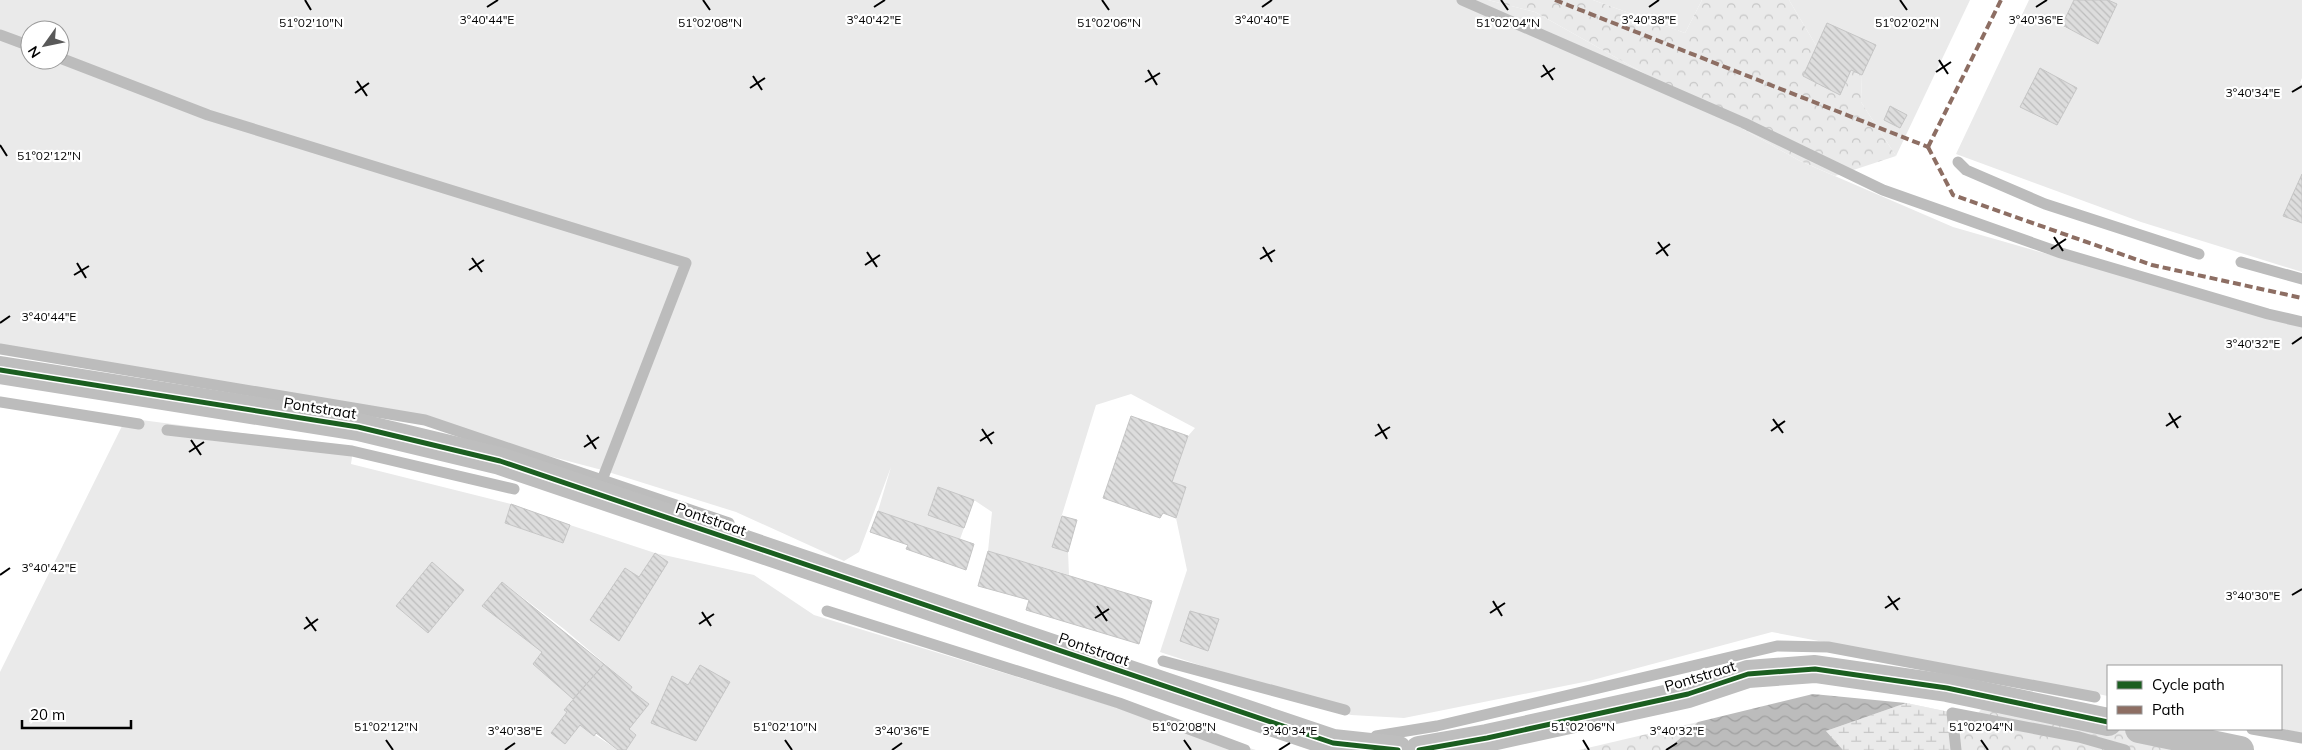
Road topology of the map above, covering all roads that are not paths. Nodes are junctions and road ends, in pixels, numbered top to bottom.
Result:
1 (0, 370) edge
2 (2107, 722) edge
3 (2144, 730) edge
4 (1398, 750) edge
5 (1419, 750) edge
6 (2240, 750) edge

1 - 4 street, Pontstraat
2 - 5 street, Pontstraat
3 - 6 street

